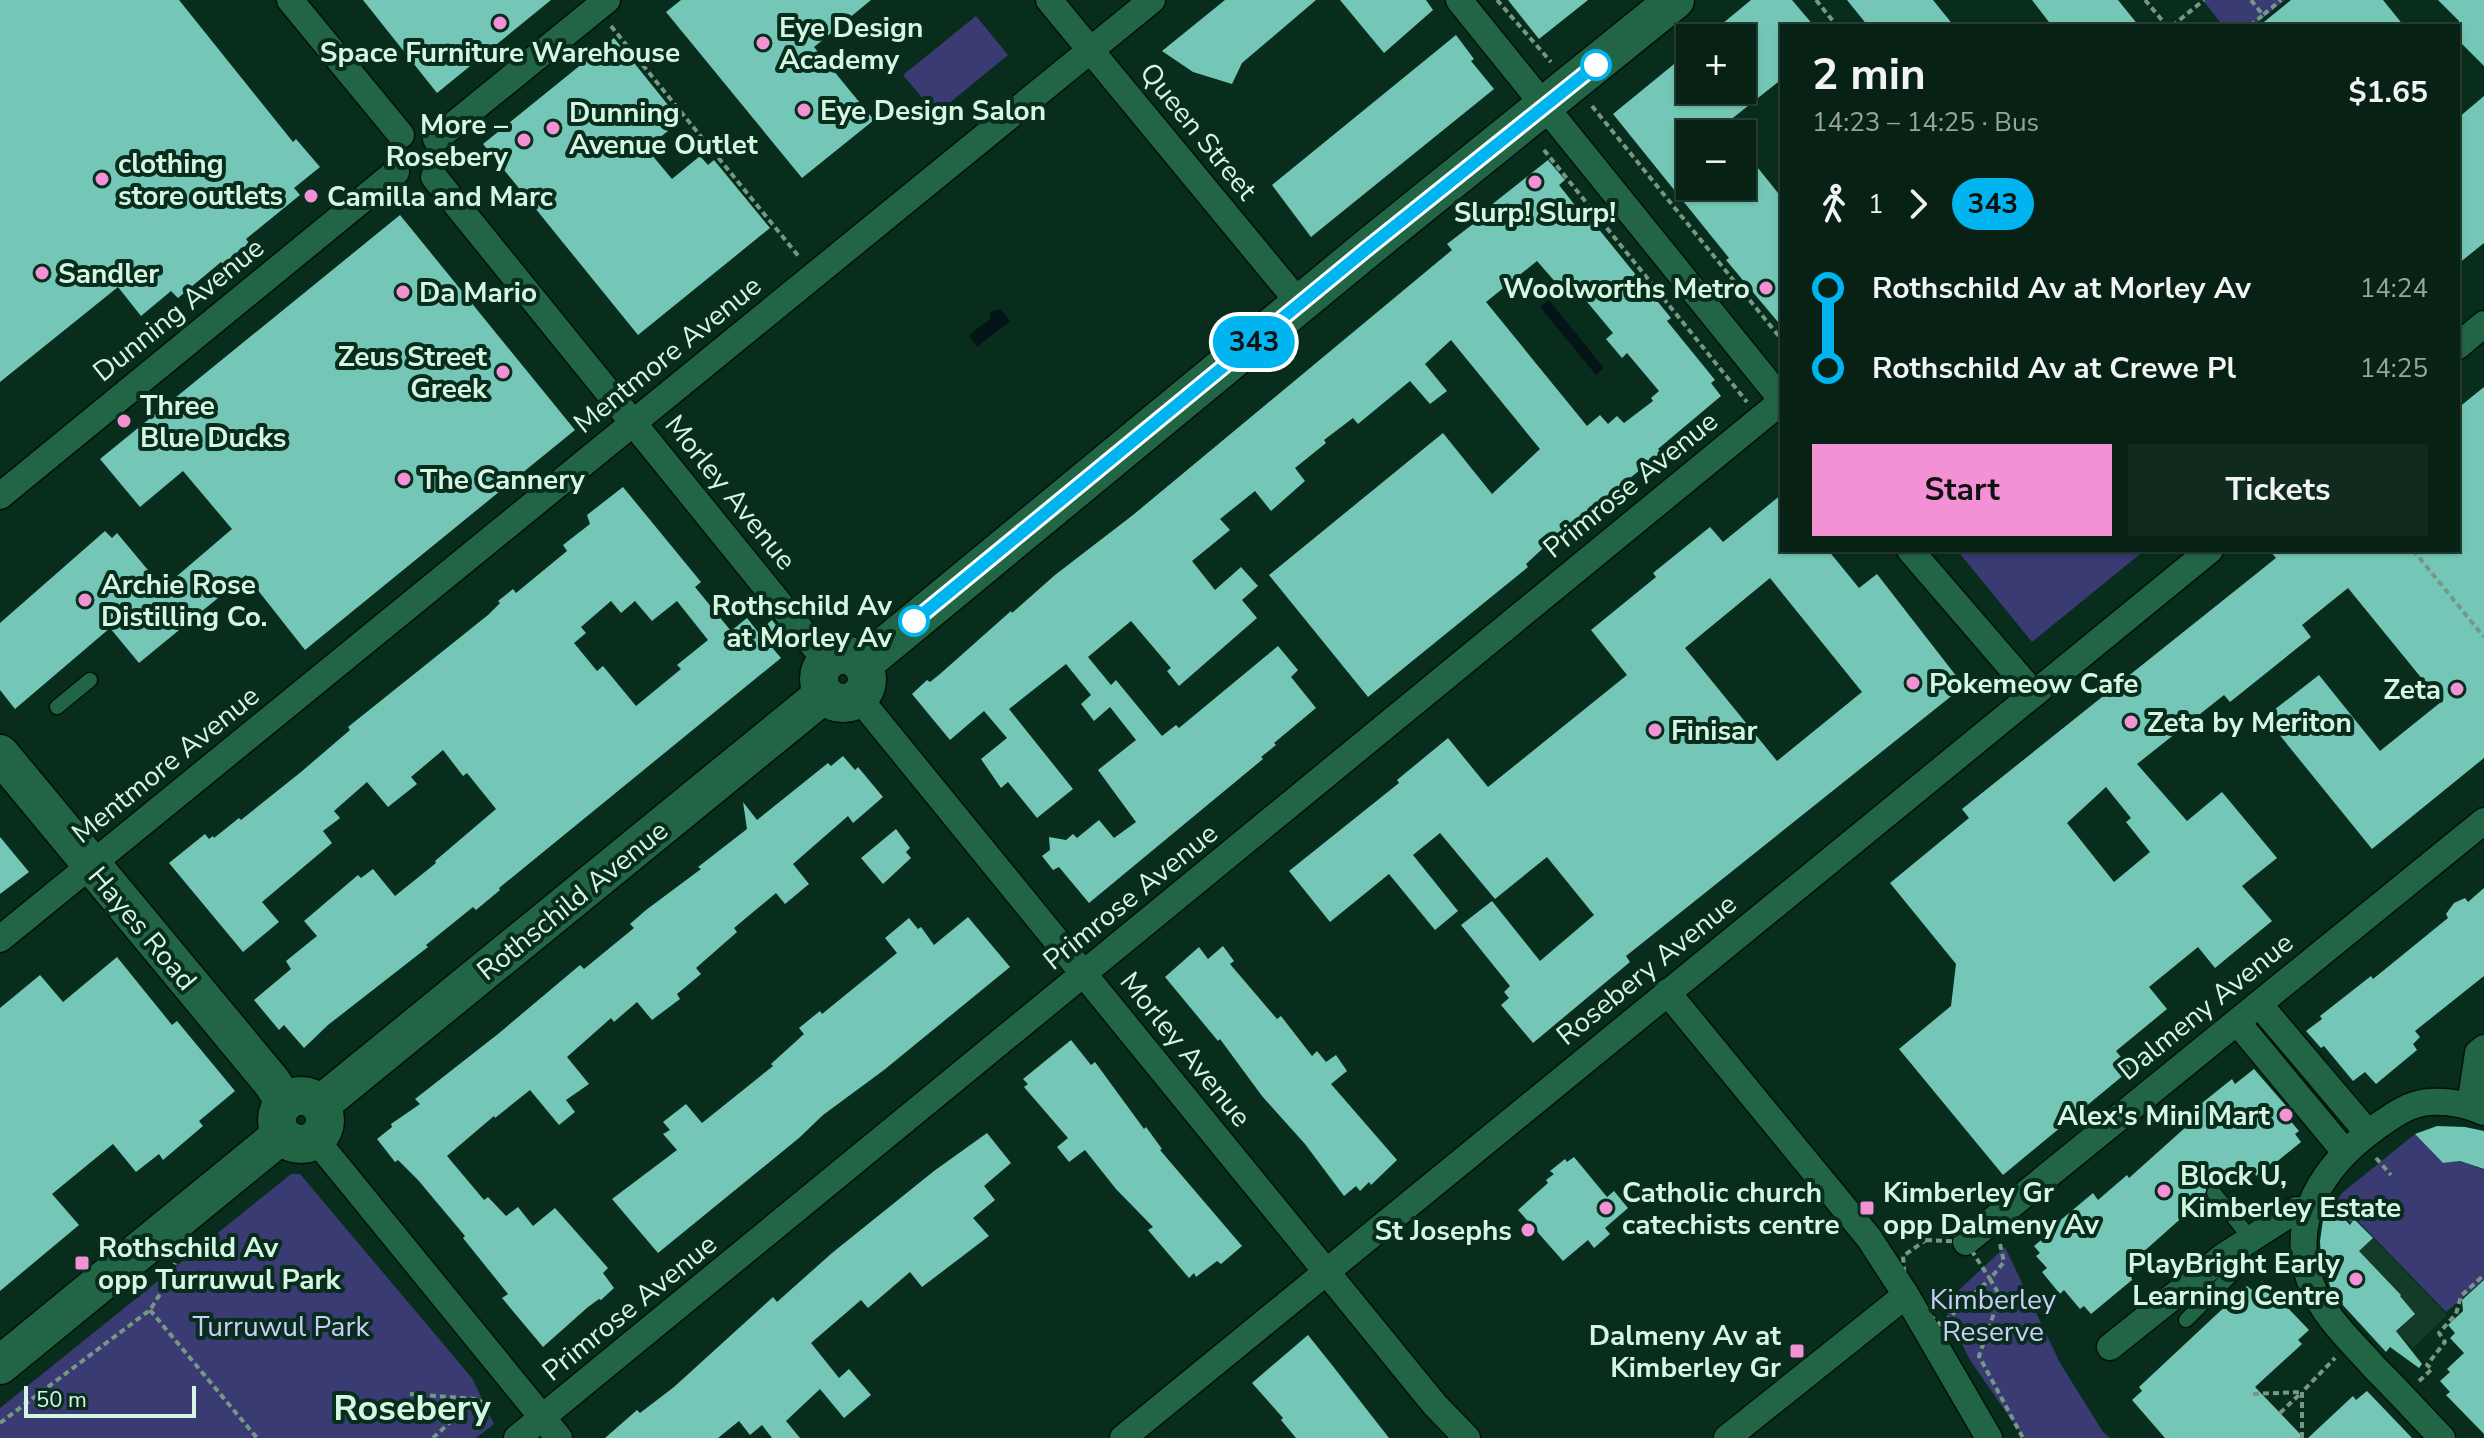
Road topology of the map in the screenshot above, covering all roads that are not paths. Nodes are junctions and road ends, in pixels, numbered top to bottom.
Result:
1 (290, 0) edge
2 (1049, 0) edge
3 (1152, 0) edge
4 (1459, 0) edge
5 (1675, 0) edge
6 (602, 4) edge
7 (1090, 50) junction
8 (1546, 105) junction
9 (401, 135) junction
10 (436, 139) junction
11 (396, 172) junction
12 (434, 177) junction
13 (1300, 304) junction
14 (2484, 324) edge
15 (2460, 344) edge
16 (1780, 398) edge
17 (1780, 402) edge
18 (634, 423) junction
19 (0, 496) edge
20 (1912, 552) edge
21 (2208, 552) edge
22 (843, 679) junction
23 (90, 680) dead end
24 (2034, 694) junction
25 (57, 707) dead end
26 (0, 754) edge
27 (2484, 821) edge
28 (91, 865) junction
29 (0, 939) edge
30 (1085, 975) junction
31 (1667, 992) junction
32 (2259, 1004) junction
33 (2237, 1022) junction
34 (2484, 1048) edge
35 (2477, 1109) edge
36 (301, 1120) junction
37 (2370, 1143) junction
38 (2345, 1152) junction
39 (2214, 1193) dead end
40 (2308, 1211) junction
41 (2251, 1239) junction
42 (1966, 1242) dead end
43 (1326, 1272) junction
44 (1906, 1295) junction
45 (2186, 1320) dead end
46 (2110, 1347) dead end
47 (0, 1365) edge
48 (551, 1428) edge
49 (517, 1438) edge
50 (1123, 1438) edge
51 (1467, 1438) edge
52 (1727, 1438) edge
53 (1989, 1438) edge
54 (2442, 1438) edge

1 - 9 street
2 - 7 street, Queen Street
3 - 7 street, Mentmore Avenue
4 - 8 street
5 - 8 street, Rothschild Avenue
6 - 10 street
7 - 13 street, Queen Street
7 - 18 street, Mentmore Avenue
8 - 13 street, Rothschild Avenue
8 - 16 street
9 - 10 street
9 - 11 street
10 - 12 street
11 - 12 street
11 - 19 street, Dunning Avenue
12 - 18 street, Morley Avenue
13 - 22 street, Rothschild Avenue
14 - 15 street
17 - 30 street, Primrose Avenue
18 - 22 street, Morley Avenue
18 - 28 street, Mentmore Avenue
20 - 24 street
21 - 24 street, Rosebery Avenue
22 - 30 street, Morley Avenue
22 - 36 street, Rothschild Avenue
23 - 25 lane
24 - 31 street, Rosebery Avenue
26 - 28 street, Hayes Road
27 - 32 street, Dalmeny Avenue
28 - 29 street, Mentmore Avenue
28 - 36 street, Hayes Road
30 - 43 street, Morley Avenue
30 - 48 street, Primrose Avenue
31 - 43 street, Rosebery Avenue
31 - 44 street
32 - 33 street, Dalmeny Avenue
32 - 37 street
33 - 38 street
33 - 42 street, Dalmeny Avenue
34 - 35 street
35 - 37 street
36 - 47 street, Rothschild Avenue
36 - 48 street, Hayes Road
37 - 38 street
38 - 40 street
39 - 41 lane
40 - 41 street
40 - 54 street
41 - 45 lane
41 - 46 street
43 - 50 street, Rosebery Avenue
43 - 51 street, Morley Avenue
44 - 52 street
44 - 53 street
48 - 49 street, Primrose Avenue

